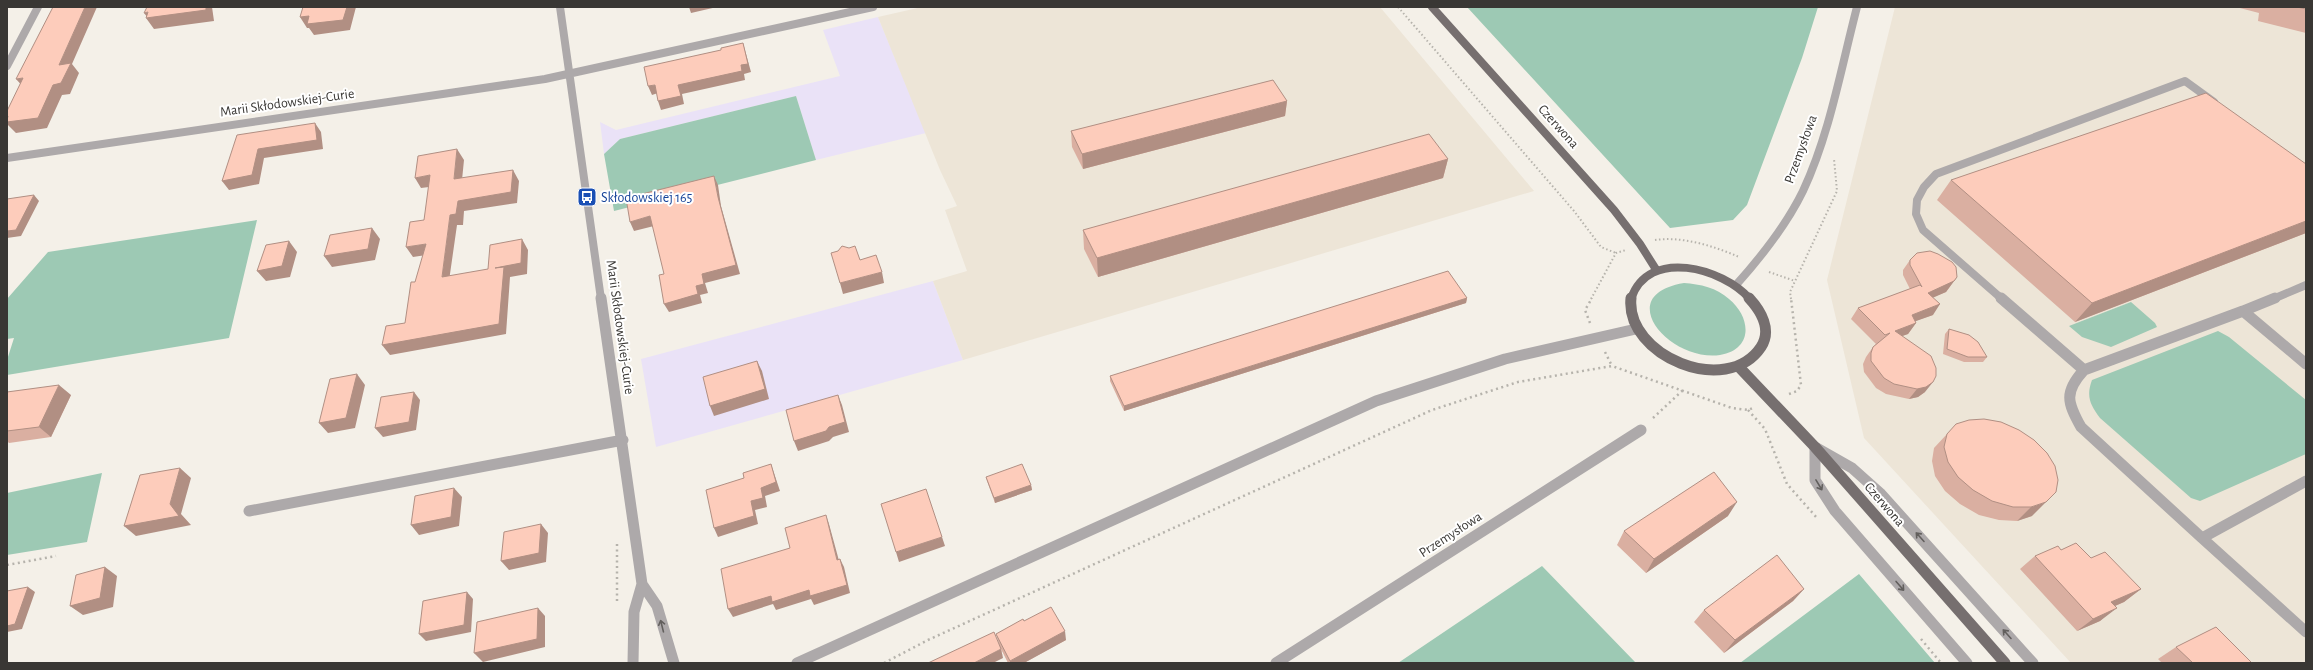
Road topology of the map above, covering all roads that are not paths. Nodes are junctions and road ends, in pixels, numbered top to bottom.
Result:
1 (38, 7) edge
2 (560, 7) edge
3 (873, 7) edge
4 (1432, 7) edge
5 (1857, 7) edge
6 (7, 66) edge
7 (570, 74) junction
8 (2223, 108) edge
9 (7, 158) edge
10 (1657, 271) junction
11 (1736, 285) junction
12 (2306, 285) edge
13 (2243, 310) junction
14 (1636, 328) junction
15 (2306, 364) edge
16 (1739, 367) junction
17 (2084, 370) junction
18 (1641, 430) road end
19 (623, 440) junction
20 (1815, 448) junction
21 (2306, 482) edge
22 (249, 511) dead end
23 (2202, 538) junction
24 (642, 584) junction
25 (2306, 632) edge
26 (633, 663) edge
27 (674, 663) edge
28 (798, 663) edge
29 (1276, 663) edge
30 (1967, 663) edge
31 (2005, 663) edge
32 (2033, 663) edge

1 - 6 street
2 - 7 street, Marii Skłodowskiej-Curie
3 - 7 street, Marii Skłodowskiej-Curie
4 - 10 main road, Czerwona
5 - 11 street, Przemysłowa
7 - 9 street, Marii Skłodowskiej-Curie
7 - 19 street, Marii Skłodowskiej-Curie
8 - 17 street
10 - 11 main road
10 - 14 main road
11 - 16 main road
12 - 13 street
13 - 15 street
13 - 17 street
14 - 16 main road
14 - 28 street
16 - 20 main road, Czerwona
17 - 23 street
18 - 29 street, Przemysłowa
19 - 22 street
19 - 24 street, Marii Skłodowskiej-Curie
20 -> 30 street
20 - 31 main road, Czerwona
32 -> 20 street
21 - 23 street
23 - 25 street
24 - 26 street, Marii Skłodowskiej-Curie
27 -> 24 street, Marii Skłodowskiej-Curie

